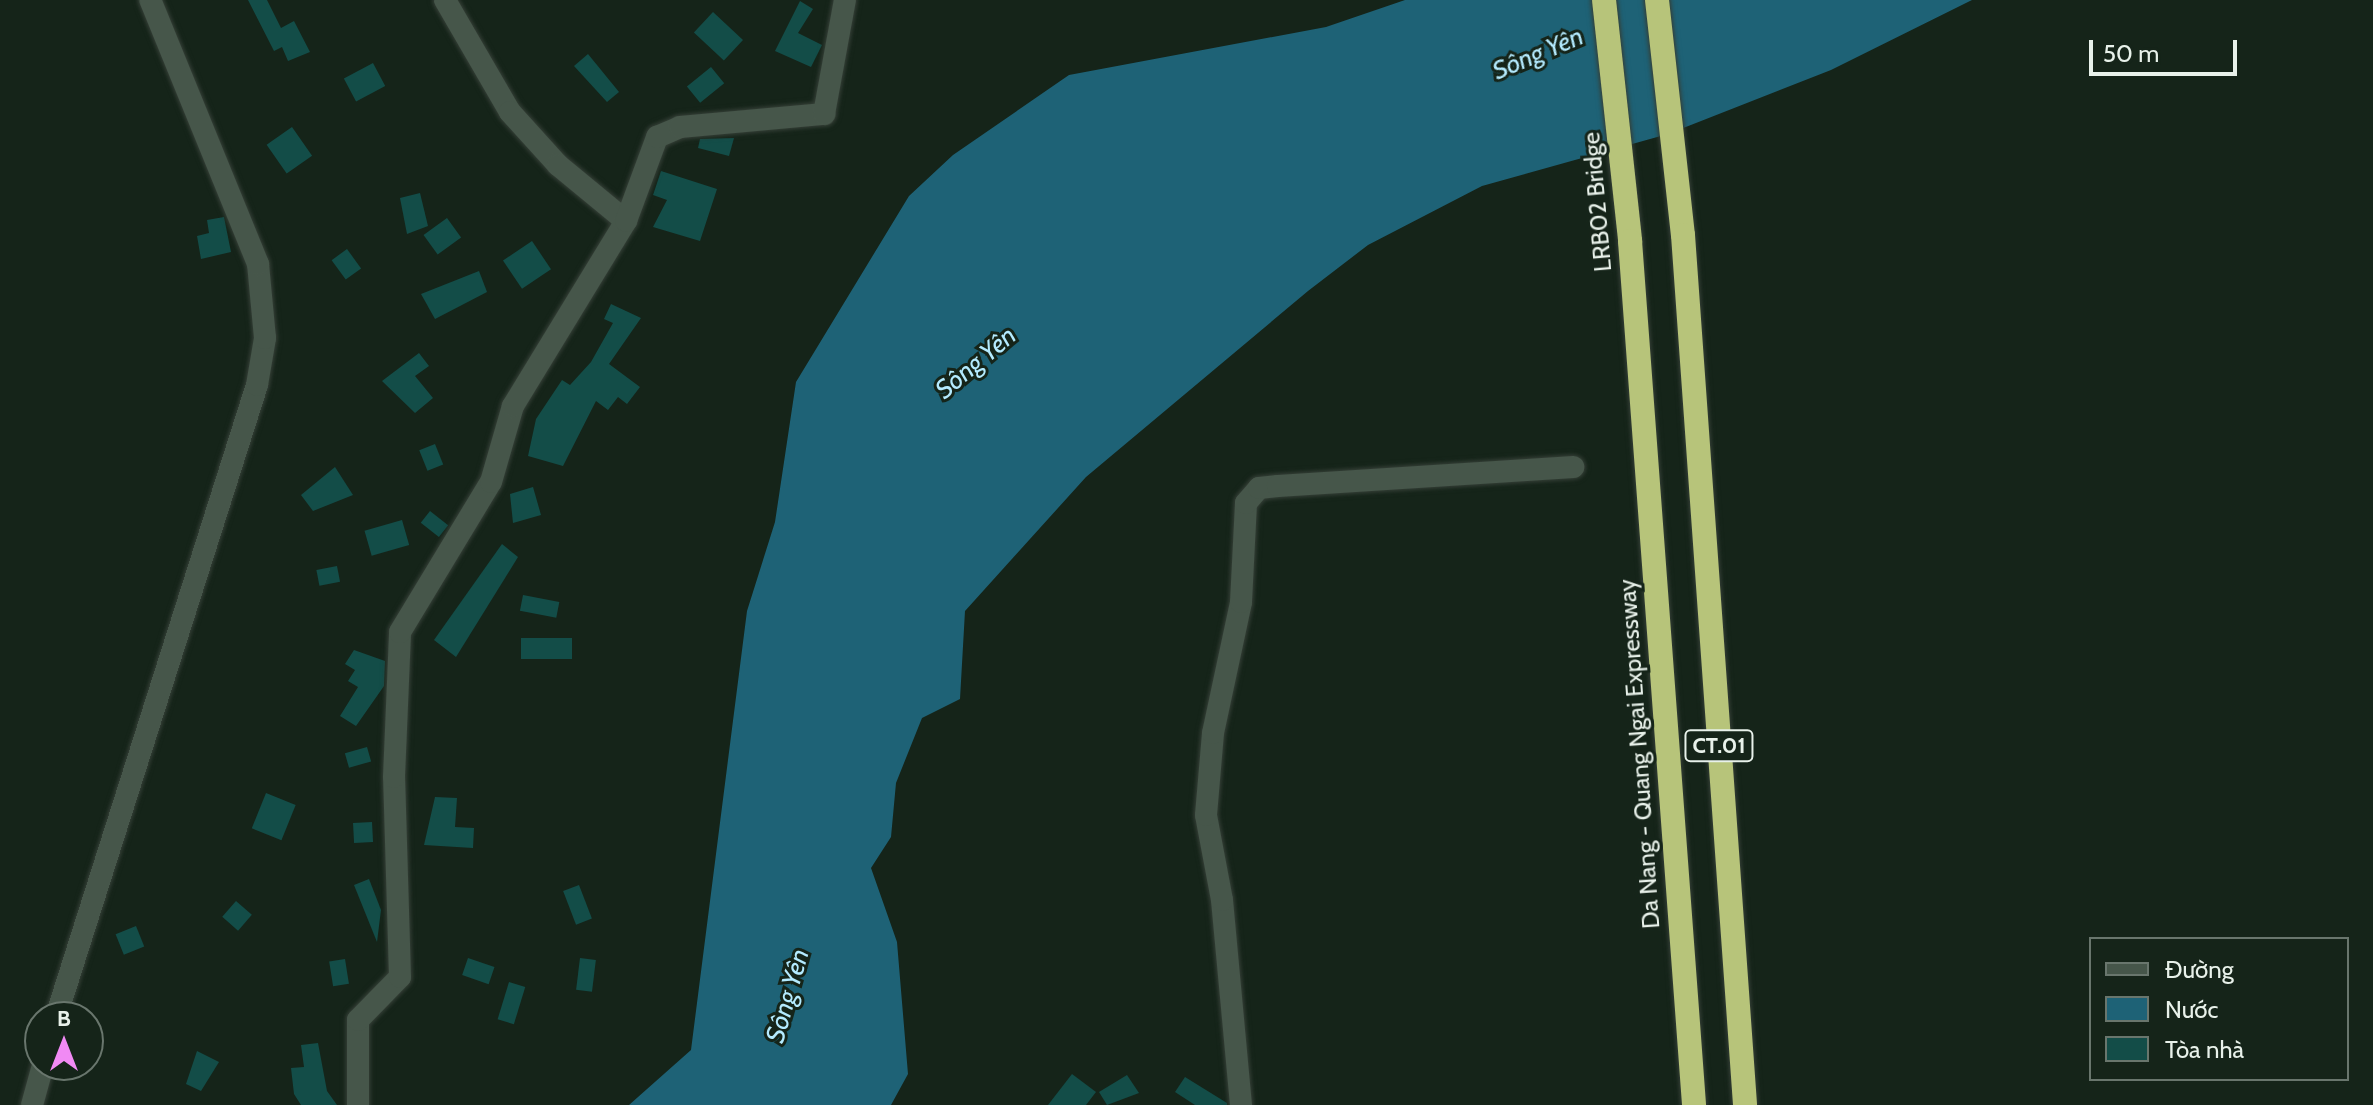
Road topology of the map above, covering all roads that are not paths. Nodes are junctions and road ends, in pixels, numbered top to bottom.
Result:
1 (150, 0) edge
2 (445, 0) edge
3 (845, 0) edge
4 (1604, 0) edge
5 (1657, 0) edge
6 (626, 221) junction
7 (1640, 400) joint
8 (1573, 467) dead end
9 (61, 1001) edge
10 (39, 1081) edge
11 (32, 1105) edge
12 (358, 1105) edge
13 (1241, 1105) edge
14 (1694, 1105) edge
15 (1745, 1105) edge

1 - 9 street
2 - 6 street
3 - 6 street
4 - 7 highway, LRB02 Bridge / CT.01
5 - 15 highway, CT.01
6 - 12 street
7 - 14 highway, Da Nang - Quang Ngai Expressway / CT.01
8 - 13 street
10 - 11 street

